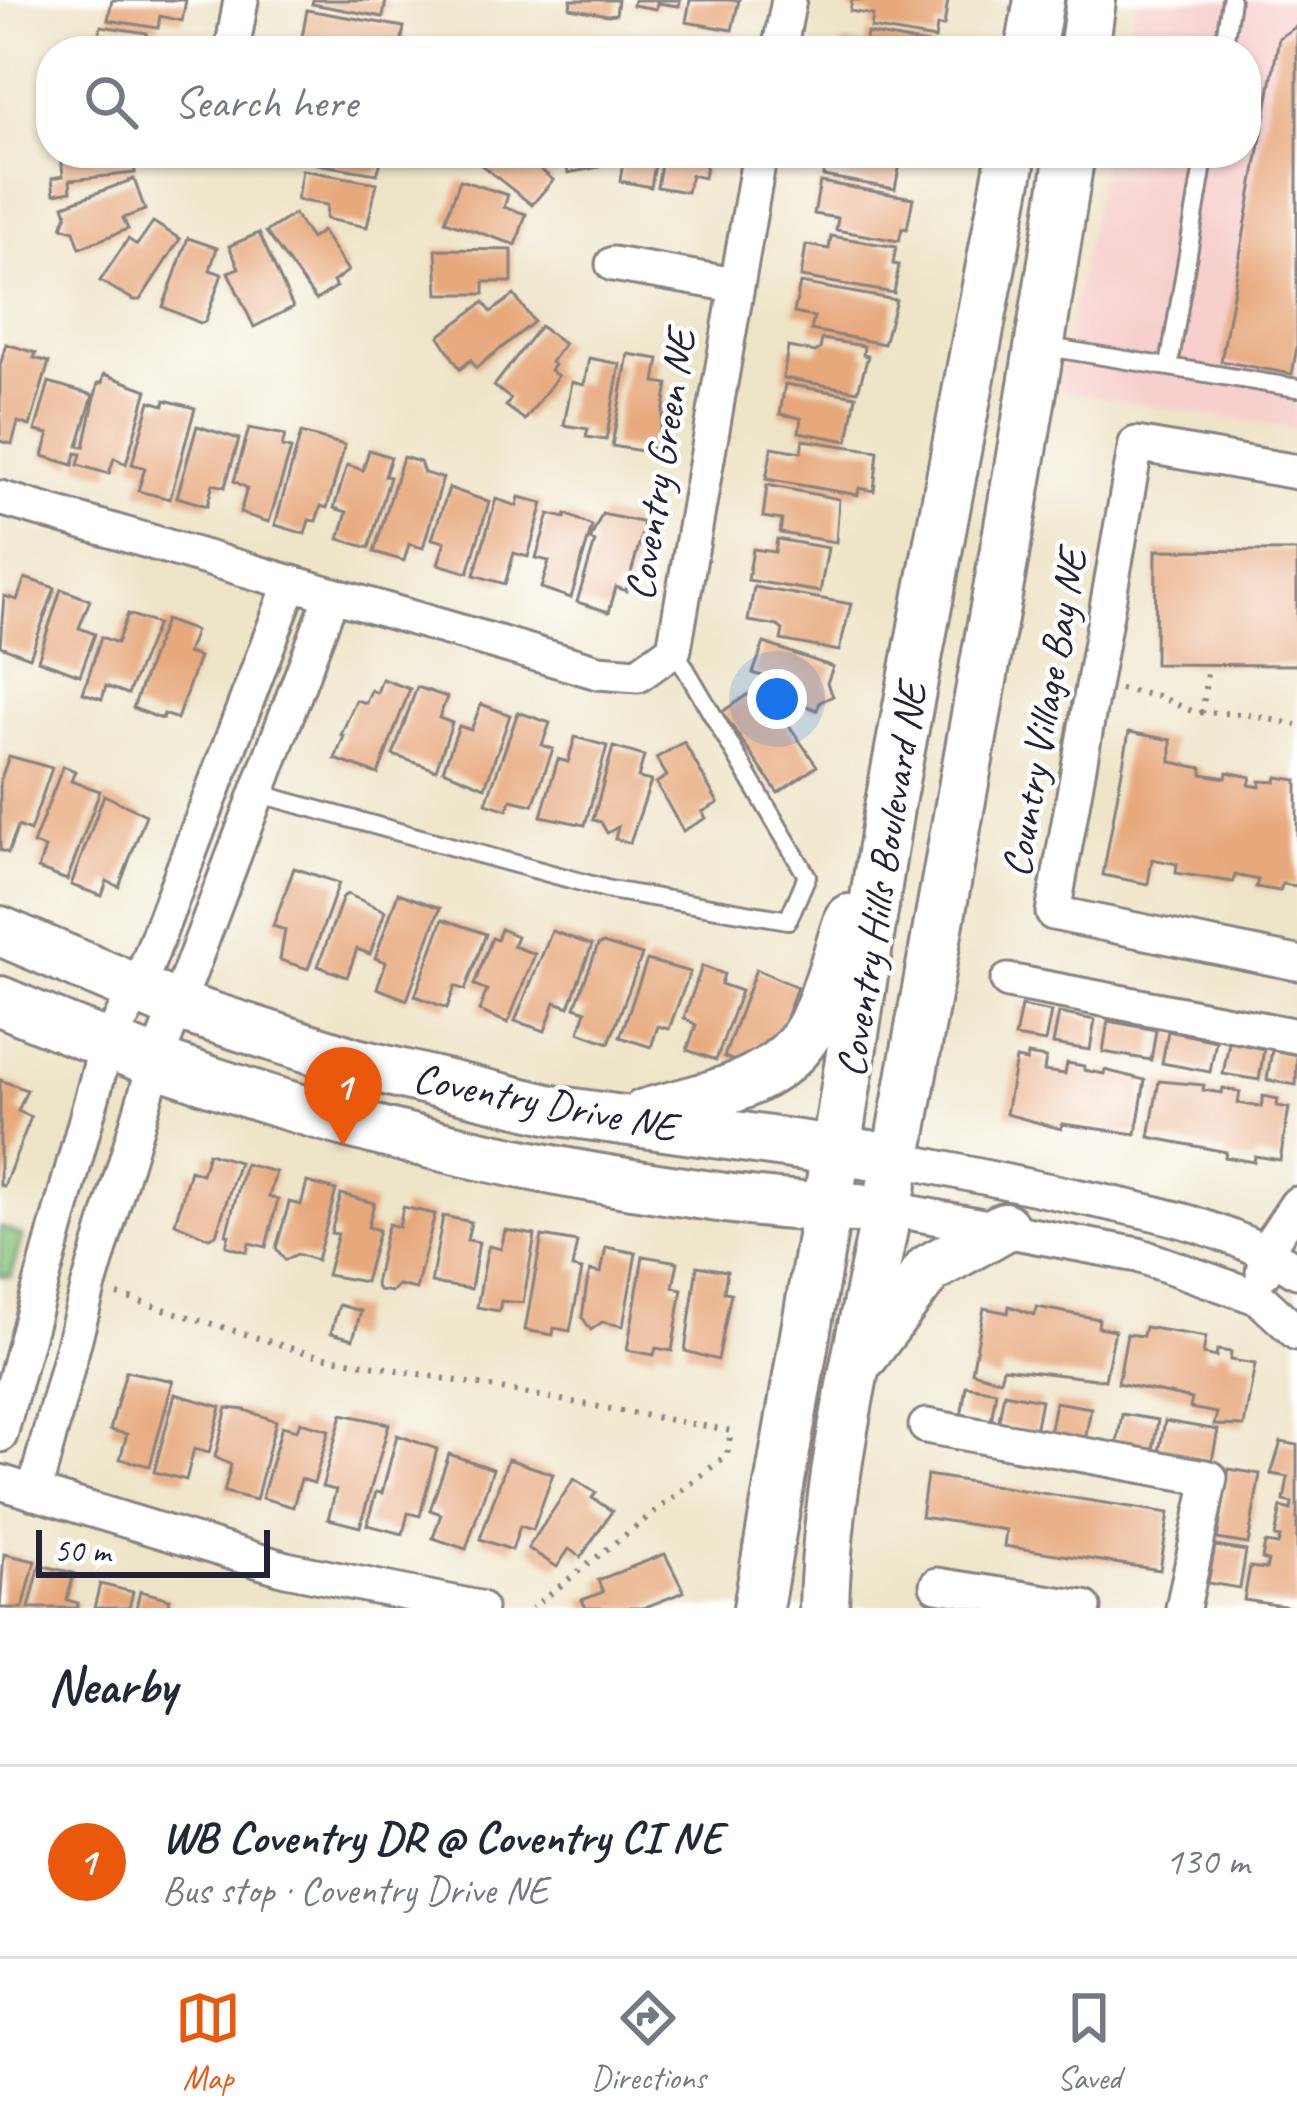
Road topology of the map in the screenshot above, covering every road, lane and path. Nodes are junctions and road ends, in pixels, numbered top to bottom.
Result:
1 (241, 0) edge
2 (789, 0) edge
3 (1039, 0) edge
4 (1231, 0) edge
5 (235, 36) edge
6 (782, 36) edge
7 (1033, 36) edge
8 (1225, 36) edge
9 (757, 168) edge
10 (1009, 168) edge
11 (1068, 168) edge
12 (1202, 168) edge
13 (613, 264) dead end
14 (735, 285) junction
15 (1041, 346) junction
16 (1169, 366) junction
17 (1297, 388) edge
18 (1297, 472) edge
19 (0, 498) edge
20 (943, 521) junction
21 (291, 584) junction
22 (332, 596) junction
23 (674, 649) junction
24 (1208, 664) dead end
25 (1094, 683) junction
26 (1202, 712) junction
27 (1297, 725) edge
28 (257, 793) junction
29 (889, 808) junction
30 (0, 931) edge
31 (1297, 963) edge
32 (1008, 982) dead end
33 (158, 998) junction
34 (0, 1000) edge
35 (1297, 1036) edge
36 (106, 1046) junction
37 (155, 1064) junction
38 (625, 1120) junction
39 (836, 1150) junction
40 (897, 1159) junction
41 (1297, 1204) edge
42 (827, 1208) junction
43 (886, 1208) junction
44 (1004, 1227) junction
45 (1266, 1250) junction
46 (1297, 1274) edge
47 (89, 1285) junction
48 (1258, 1298) junction
49 (1297, 1333) edge
50 (854, 1369) junction
51 (926, 1426) dead end
52 (0, 1435) edge
53 (0, 1482) edge
54 (34, 1492) junction
55 (937, 1585) dead end
56 (479, 1608) edge
57 (532, 1608) edge
58 (758, 1608) edge
59 (824, 1608) edge
60 (1084, 1608) edge
61 (1183, 1608) edge

1 - 5 street
2 - 6 street
3 - 7 street
4 - 8 lane
9 - 14 street, Coventry Green NE
10 - 20 street, Coventry Hills Boulevard NE
11 - 15 street, Coventry Hills Boulevard NE
12 - 16 lane
13 - 14 street
14 - 23 street, Coventry Green NE
15 - 16 lane
15 - 20 street
15 - 40 street, Coventry Hills Boulevard NE
16 - 17 lane
18 - 25 street, Country Village Bay NE
19 - 21 street, Coventry Green NE
20 - 29 street, Coventry Hills Boulevard NE
21 - 22 street, Coventry Green NE
21 - 33 street
22 - 23 street, Coventry Green NE
22 - 28 street
23 - 28 lane
24 - 26 path
25 - 26 path
25 - 31 street, Country Village Bay NE
26 - 27 path
28 - 33 street
29 - 38 street
29 - 39 street, Coventry Hills Boulevard NE
30 - 33 street, Coventry Drive NE
32 - 35 street
33 - 36 street
33 - 37 street
33 - 38 street, Coventry Drive NE
34 - 36 street, Coventry Drive NE
36 - 37 street, Coventry Drive NE
36 - 52 street
37 - 42 street, Coventry Drive NE
37 - 47 street
38 - 39 street, Coventry Drive NE
39 - 40 street, Coventry Drive NE
39 - 42 street, Coventry Hills Boulevard NE
40 - 43 street, Coventry Hills Boulevard NE
40 - 45 street
41 - 45 street
42 - 43 street, Coventry Drive NE
42 - 58 street, Coventry Hills Boulevard NE
43 - 44 street
43 - 50 street, Coventry Hills Boulevard NE
44 - 48 street
44 - 50 street
45 - 46 street
45 - 48 street
46 - 48 street
47 - 54 street
47 - 57 path
48 - 49 street
50 - 59 street, Coventry Hills Boulevard NE
51 - 61 street
53 - 54 street
54 - 56 street
55 - 60 street

